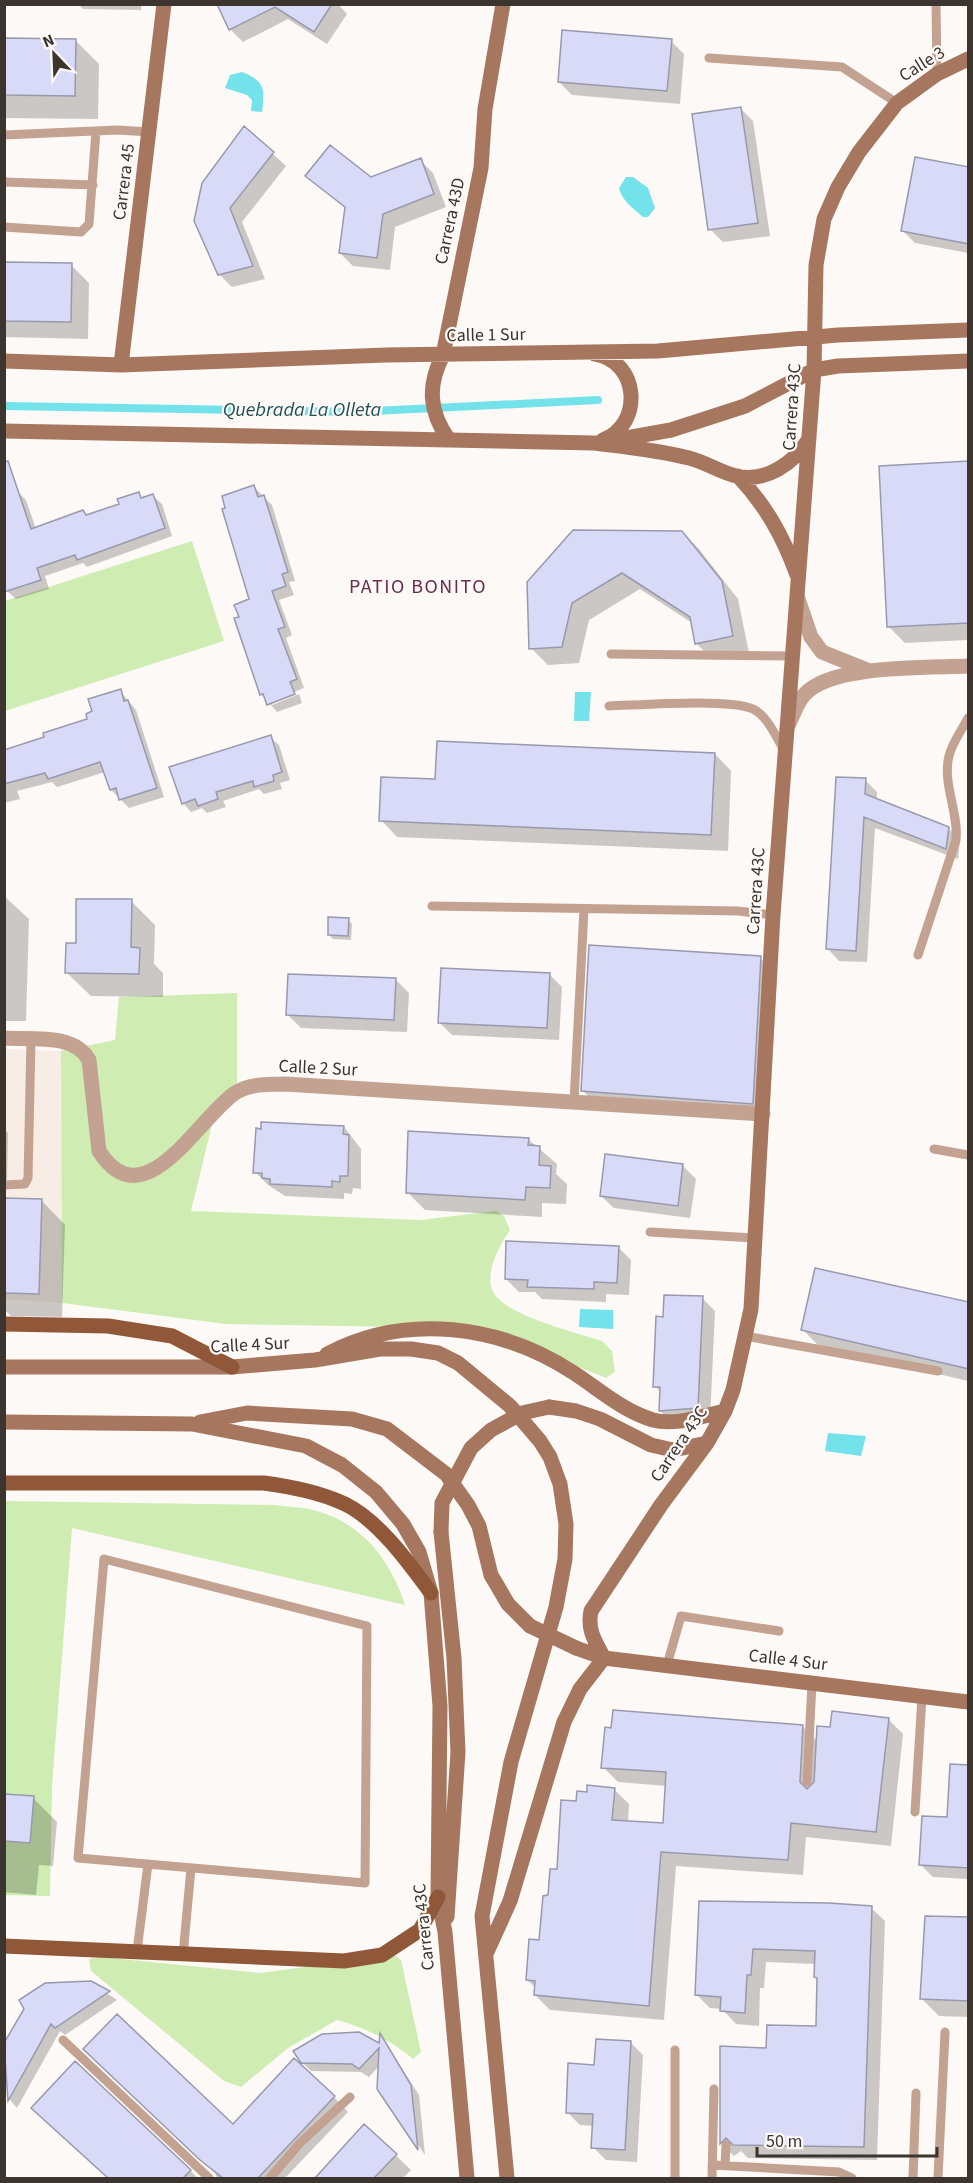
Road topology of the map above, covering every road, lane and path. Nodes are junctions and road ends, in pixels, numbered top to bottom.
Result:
1 (164, 4) edge
2 (503, 4) edge
3 (936, 4) edge
4 (709, 58) dead end
5 (969, 59) edge
6 (937, 74) junction
7 (897, 103) junction
8 (96, 131) junction
9 (150, 132) junction
10 (4, 135) edge
11 (4, 182) edge
12 (93, 185) junction
13 (4, 227) edge
14 (969, 330) edge
15 (815, 337) junction
16 (584, 352) junction
17 (443, 356) junction
18 (4, 361) edge
19 (969, 361) edge
20 (121, 365) junction
21 (814, 370) junction
22 (4, 431) edge
23 (809, 439) junction
24 (449, 440) junction
25 (594, 443) junction
26 (738, 476) junction
27 (799, 580) junction
28 (798, 599) junction
29 (611, 654) dead end
30 (794, 656) junction
31 (969, 666) edge
32 (867, 670) junction
33 (609, 706) dead end
34 (969, 718) edge
35 (789, 724) junction
36 (785, 752) junction
37 (432, 906) dead end
38 (584, 909) junction
39 (773, 915) junction
40 (918, 956) dead end
41 (4, 1038) edge
42 (31, 1040) junction
43 (574, 1102) junction
44 (763, 1114) junction
45 (934, 1149) dead end
46 (969, 1155) edge
47 (4, 1185) edge
48 (650, 1232) dead end
49 (755, 1238) junction
50 (4, 1324) edge
51 (745, 1336) junction
52 (315, 1360) junction
53 (4, 1367) edge
54 (232, 1367) junction
55 (938, 1371) dead end
56 (725, 1411) junction
57 (4, 1422) edge
58 (192, 1424) junction
59 (707, 1443) junction
60 (4, 1483) edge
61 (430, 1593) junction
62 (779, 1631) dead end
63 (604, 1658) junction
64 (667, 1665) junction
65 (812, 1683) junction
66 (922, 1696) junction
67 (969, 1702) edge
68 (807, 1782) dead end
69 (915, 1812) dead end
70 (148, 1864) junction
71 (191, 1868) junction
72 (438, 1897) junction
73 (445, 1932) junction
74 (4, 1946) edge
75 (137, 1951) junction
76 (183, 1955) junction
77 (484, 1958) junction
78 (945, 2032) dead end
79 (63, 2040) dead end
80 (675, 2050) dead end
81 (714, 2089) dead end
82 (916, 2093) dead end
83 (350, 2097) dead end
84 (726, 2145) dead end
85 (712, 2165) junction
86 (725, 2165) junction
87 (210, 2178) edge
88 (270, 2178) edge
89 (467, 2178) edge
90 (507, 2178) edge
91 (675, 2178) edge
92 (712, 2178) edge
93 (852, 2178) edge
94 (913, 2178) edge
95 (938, 2178) edge

1 - 9 street, Carrera 45
2 - 17 street, Carrera 43D
3 - 6 lane
4 - 7 lane
5 - 6 street, Calle 3
6 - 7 street, Calle 3
7 - 15 street, Carrera 43C
8 - 9 lane
8 - 10 lane
8 - 12 lane
9 - 20 street, Carrera 45
11 - 12 lane
12 - 13 lane
14 - 15 street, Calle 1 Sur
15 - 16 street, Calle 1 Sur
15 - 21 street, Carrera 43C
16 - 17 street, Calle 1 Sur
16 - 25 street
17 - 20 street, Calle 1 Sur
17 - 24 street, Carrera 43D
18 - 20 street, Calle 1 Sur
19 - 21 street
21 - 23 street, Carrera 43C
21 - 25 street
22 - 24 street
23 - 26 street
23 - 27 street, Carrera 43C
24 - 25 street
25 - 26 street
26 - 27 street
27 - 28 street, Carrera 43C
28 - 30 street, Carrera 43C
28 - 32 street
29 - 30 lane
30 - 35 street, Carrera 43C
31 - 32 street
32 - 35 street
33 - 36 lane
34 - 40 lane
35 - 36 street, Carrera 43C
36 - 39 street, Carrera 43C
37 - 38 lane
38 - 39 lane
38 - 43 lane
39 - 44 street, Carrera 43C
41 - 42 street, Calle 2 Sur
42 - 43 street, Calle 2 Sur
42 - 47 lane
43 - 44 street, Calle 2 Sur
44 - 49 street, Carrera 43C
45 - 46 lane
48 - 49 lane
49 - 51 street, Carrera 43C
50 - 54 main road
51 - 55 lane
51 - 56 street, Carrera 43C
52 - 54 street, Calle 4 Sur
52 - 56 street
52 - 77 street, Calle 4 Sur
53 - 54 street, Calle 4 Sur
56 - 59 street, Carrera 43C
57 - 58 street
58 - 61 street, Carrera 43C
58 - 63 street, Calle 4 Sur, bridge
59 - 63 street, Carrera 43C
59 - 73 street, bridge
60 - 61 main road
61 - 72 street, Carrera 43C
62 - 64 lane
63 - 64 street, Calle 4 Sur
63 - 77 street
64 - 65 street, Calle 4 Sur
65 - 66 street, Calle 4 Sur
65 - 68 lane
66 - 67 street, Calle 4 Sur
66 - 69 lane
70 - 71 lane
70 - 71 lane
70 - 75 lane
71 - 76 lane
72 - 73 street, Carrera 43C
72 - 76 main road
73 - 89 street, Carrera 43C
74 - 75 main road
75 - 76 main road
77 - 90 street
78 - 95 lane
79 - 87 lane
80 - 91 lane
81 - 85 lane
82 - 94 lane
83 - 88 lane
84 - 86 lane
85 - 86 lane
85 - 92 lane
86 - 93 lane

